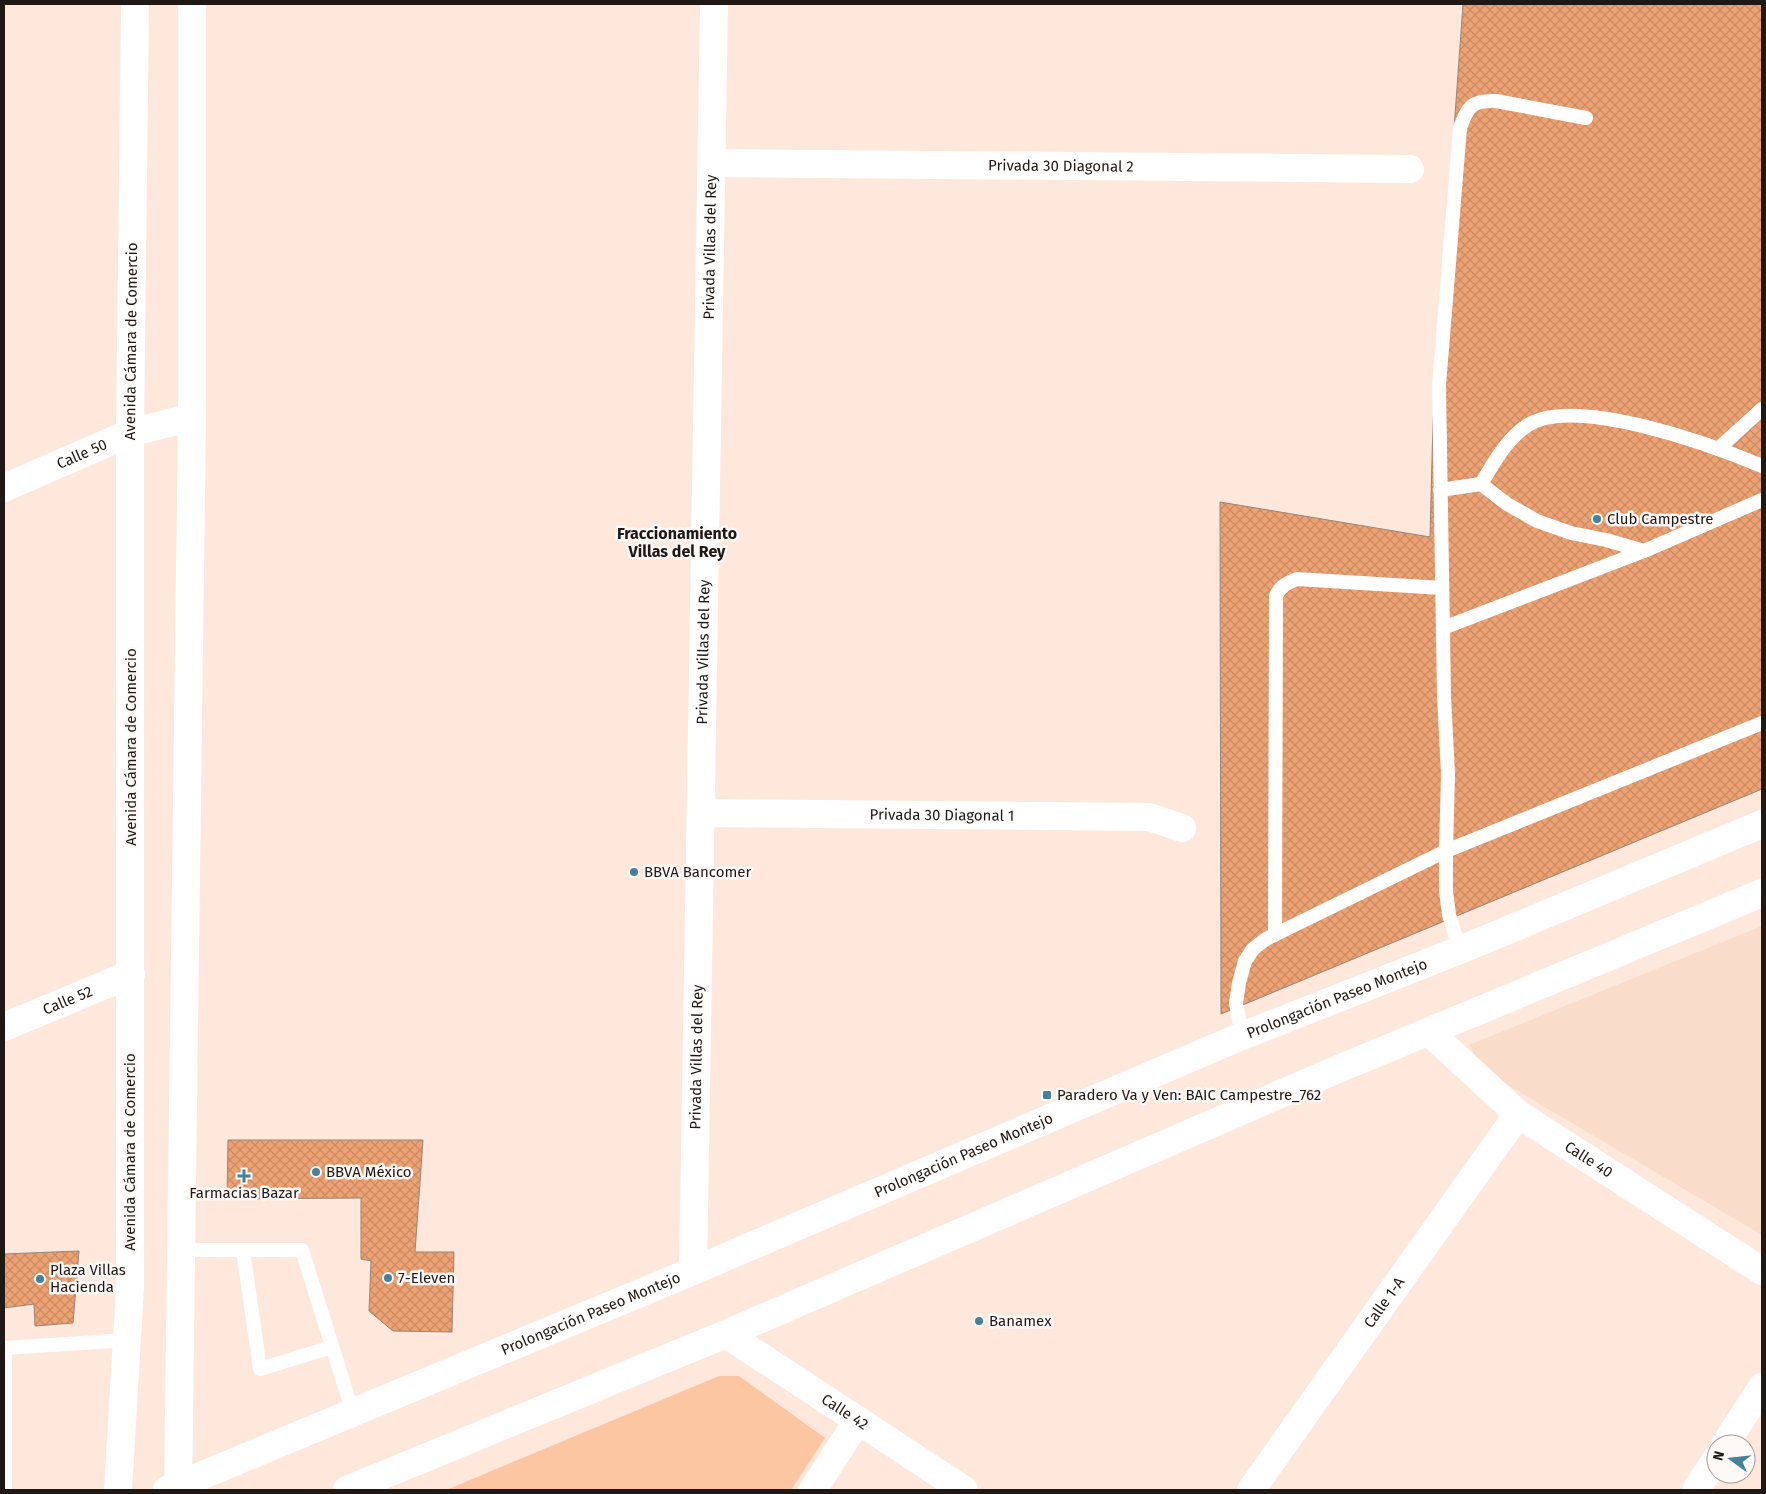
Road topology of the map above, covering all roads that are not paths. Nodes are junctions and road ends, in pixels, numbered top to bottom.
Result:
1 (135, 4) edge
2 (192, 4) edge
3 (714, 4) edge
4 (1586, 118) dead end
5 (712, 164) junction
6 (1410, 168) dead end
7 (1762, 409) edge
8 (192, 418) junction
9 (130, 433) junction
10 (1718, 449) junction
11 (1762, 466) edge
12 (1481, 484) junction
13 (4, 488) edge
14 (1440, 490) junction
15 (1762, 500) edge
16 (1644, 551) junction
17 (1442, 588) junction
18 (1443, 628) junction
19 (1762, 723) edge
20 (702, 813) junction
21 (1762, 824) edge
22 (1182, 828) dead end
23 (1446, 851) junction
24 (1762, 893) edge
25 (1274, 935) junction
26 (1460, 950) junction
27 (131, 974) junction
28 (4, 1027) edge
29 (1429, 1032) junction
30 (1242, 1036) junction
31 (1518, 1114) junction
32 (180, 1250) junction
33 (243, 1250) junction
34 (693, 1271) junction
35 (1762, 1271) edge
36 (726, 1334) junction
37 (127, 1340) junction
38 (332, 1347) junction
39 (1762, 1387) edge
40 (353, 1413) junction
41 (858, 1420) junction
42 (1731, 1434) edge
43 (1706, 1474) edge
44 (174, 1489) edge
45 (5, 1490) edge
46 (118, 1490) edge
47 (347, 1490) edge
48 (812, 1490) edge
49 (964, 1490) edge
50 (1251, 1490) edge
51 (1696, 1490) edge

1 - 9 main road, Avenida Cámara de Comercio
2 - 8 main road
3 - 5 main road, Privada Villas del Rey
4 - 14 lane
5 - 6 main road, Privada 30 Diagonal 2
5 - 20 main road, Privada Villas del Rey
7 - 10 lane
8 - 9 main road, Calle 50
8 - 32 main road
9 - 13 main road, Calle 50
9 - 27 main road, Avenida Cámara de Comercio
10 - 11 lane
10 - 12 lane
12 - 14 lane
12 - 16 lane
14 - 17 lane
15 - 16 lane
16 - 18 lane
17 - 18 lane
17 - 25 lane
18 - 23 lane
19 - 23 lane
20 - 22 main road, Privada 30 Diagonal 1
20 - 34 main road, Privada Villas del Rey
21 - 26 main road, Prolongación Paseo Montejo
23 - 25 lane
23 - 26 lane
24 - 29 main road
25 - 30 lane
26 - 30 main road, Prolongación Paseo Montejo
27 - 28 main road, Calle 52
27 - 37 main road, Avenida Cámara de Comercio
29 - 31 main road, Calle 40
29 - 36 main road
30 - 34 main road, Prolongación Paseo Montejo
31 - 35 main road, Calle 40
31 - 50 main road, Calle 1-A
32 - 33 lane
32 - 44 main road
33 - 38 lane
33 - 38 lane
34 - 40 main road, Prolongación Paseo Montejo
36 - 41 main road, Calle 42
36 - 47 main road
37 - 45 lane
37 - 46 main road, Avenida Cámara de Comercio
38 - 40 lane
39 - 42 main road
40 - 44 main road, Prolongación Paseo Montejo
41 - 48 main road
41 - 49 main road, Calle 42
43 - 51 main road

